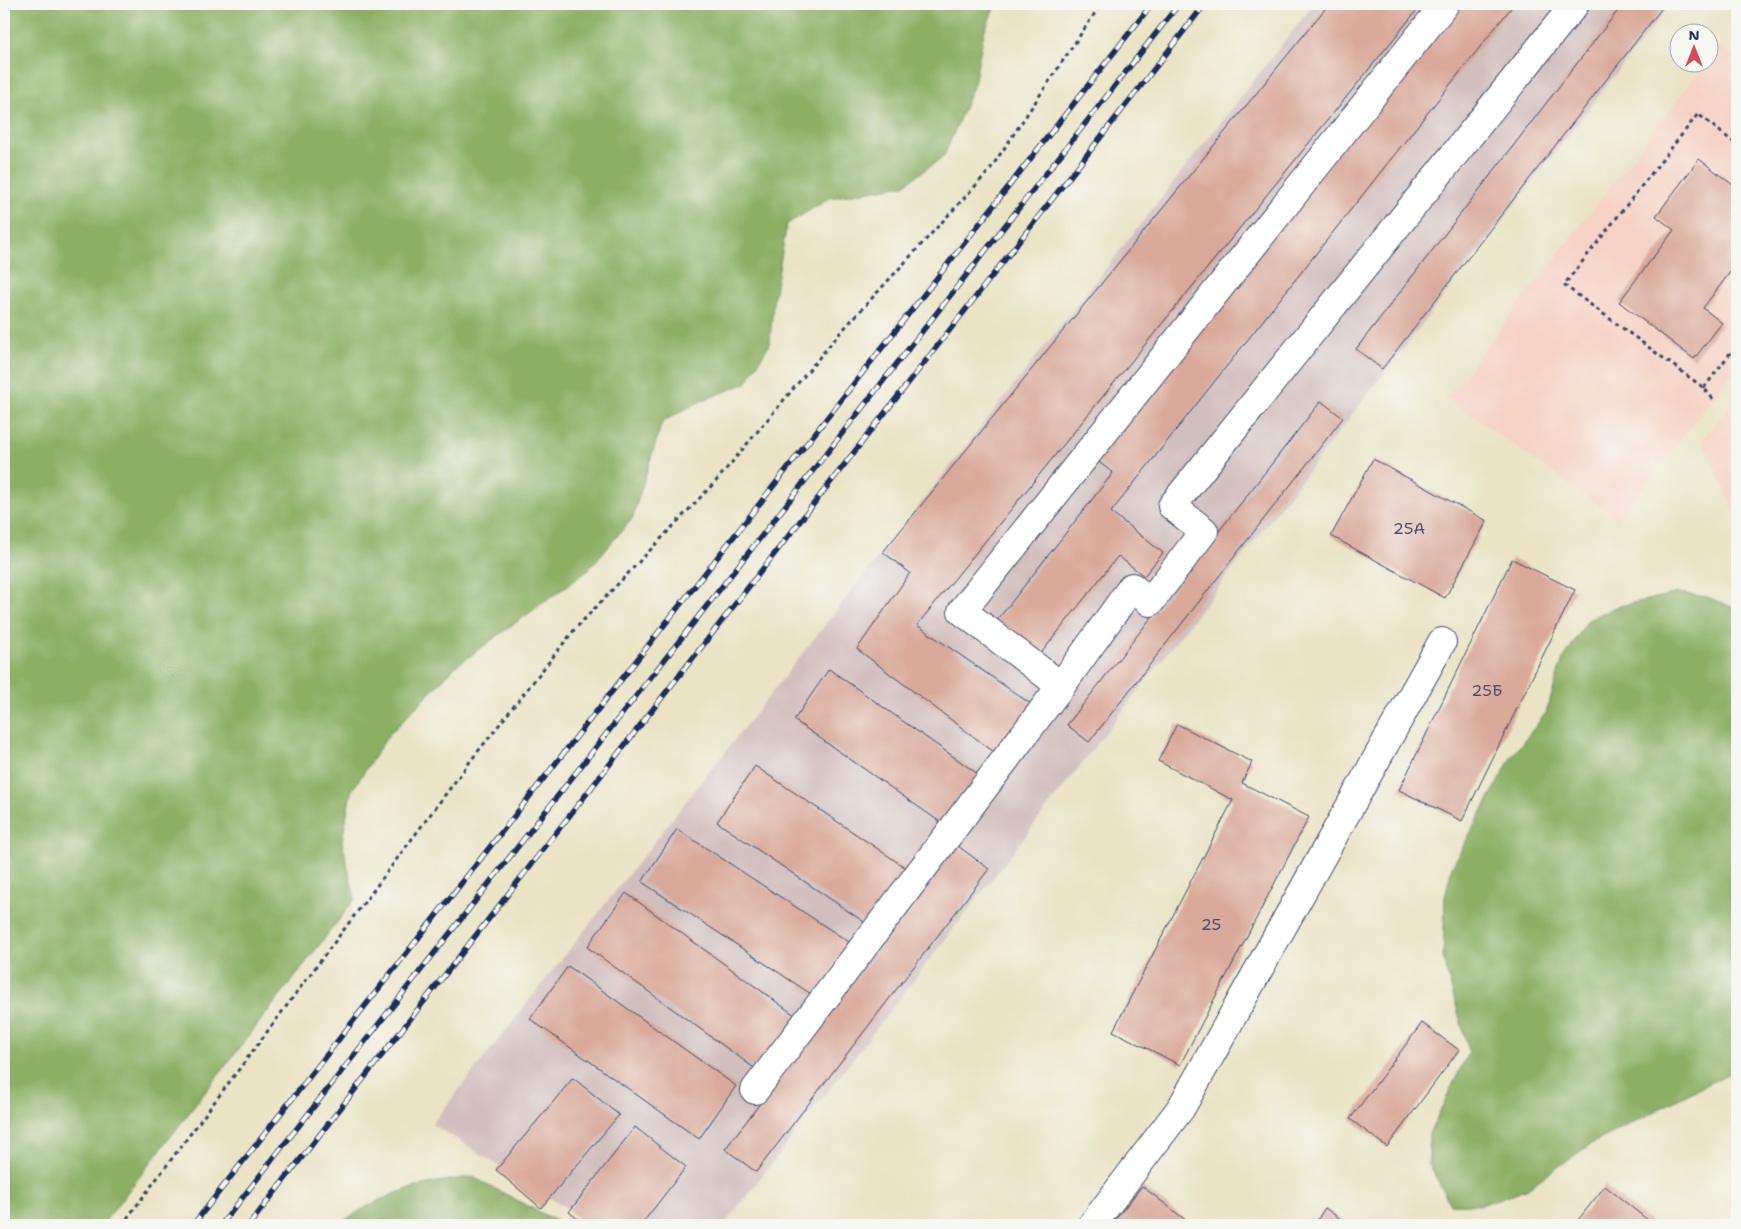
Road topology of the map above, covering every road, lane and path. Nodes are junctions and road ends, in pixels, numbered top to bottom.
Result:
1 (1101, 4) edge
2 (1445, 4) edge
3 (1575, 4) edge
4 (1737, 145) edge
5 (1737, 344) edge
6 (1704, 388) junction
7 (1713, 399) dead end
8 (1442, 642) dead end
9 (1061, 686) junction
10 (755, 1090) dead end
11 (122, 1225) edge
12 (1092, 1225) edge

1 - 11 path
2 - 9 lane
3 - 9 lane
4 - 6 path
5 - 6 path
6 - 7 path
8 - 12 lane
9 - 10 lane

